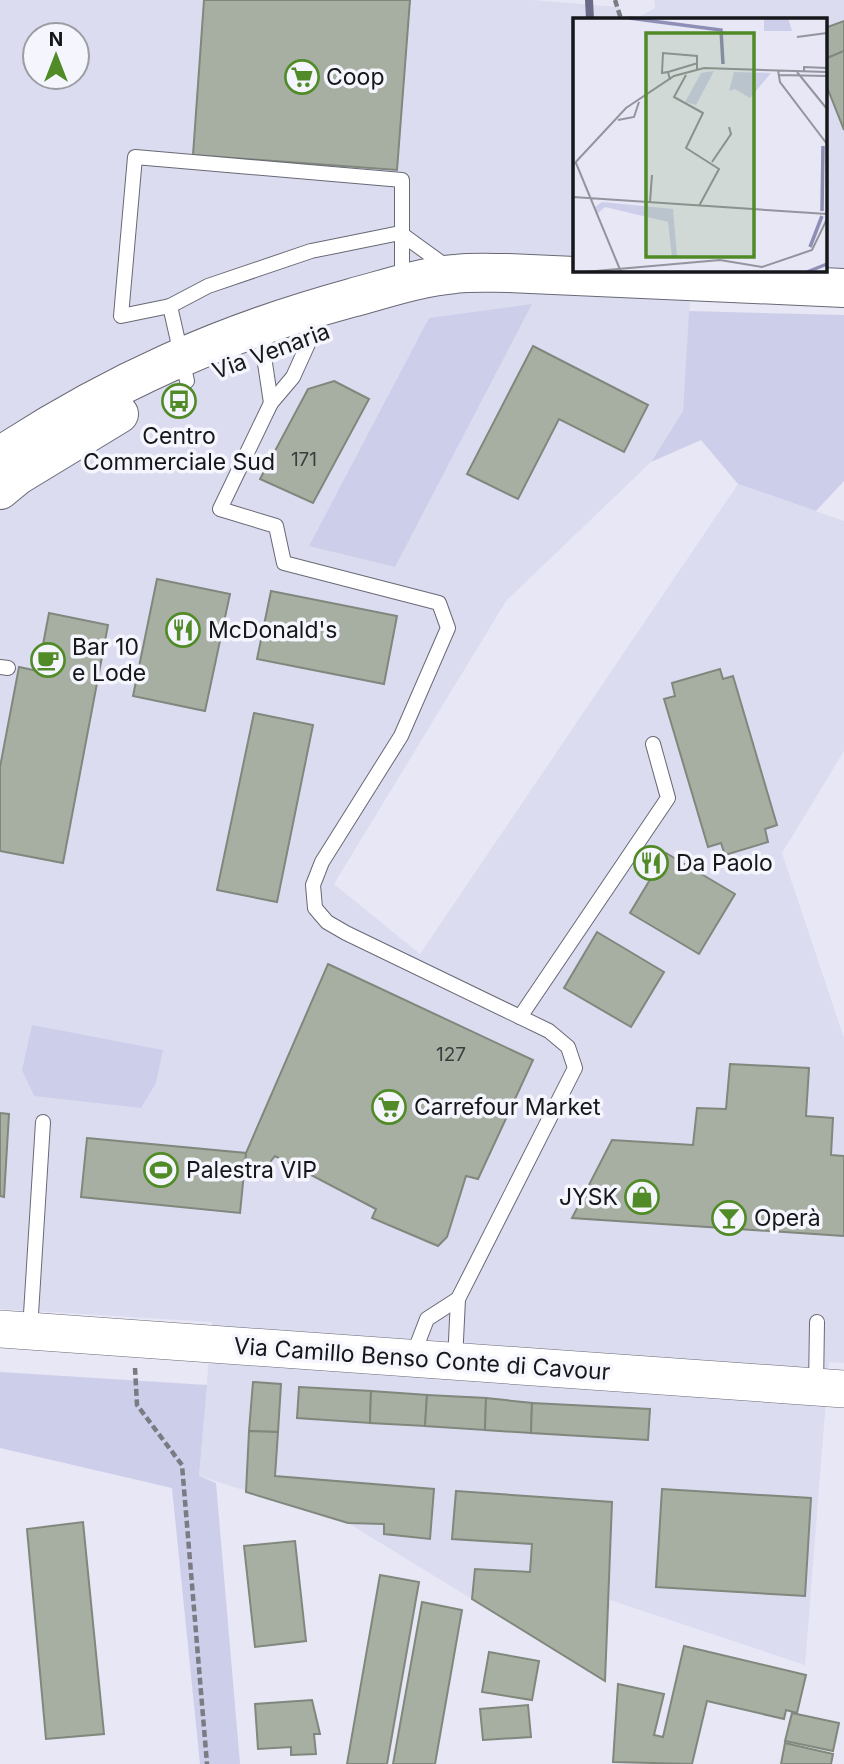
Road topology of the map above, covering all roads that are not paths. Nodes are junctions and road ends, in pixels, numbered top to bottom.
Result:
1 (400, 233) junction
2 (455, 274) junction
3 (568, 278) junction
4 (402, 284) junction
5 (844, 288) edge
6 (170, 306) junction
7 (312, 335) junction
8 (266, 336) junction
9 (184, 368) junction
10 (271, 403) junction
11 (0, 456) edge
12 (0, 490) edge
13 (653, 744) dead end
14 (520, 1017) junction
15 (43, 1122) dead end
16 (458, 1299) junction
17 (817, 1322) dead end
18 (15, 1330) edge
19 (411, 1359) junction
20 (455, 1362) junction
21 (830, 1388) edge

1 - 2 lane
1 - 4 lane
1 - 6 lane
1 - 6 lane
2 - 3 main road, Via Venaria
2 - 4 main road, Via Venaria
3 - 5 main road, Via Venaria
3 - 7 main road, Via Venaria
4 - 8 main road, Via Venaria
6 - 9 lane
7 - 8 main road, Via Venaria
7 - 10 lane
8 - 9 main road, Via Venaria
8 - 10 lane
9 - 11 main road, Via Venaria
9 - 12 main road, Via Venaria
10 - 14 lane
13 - 14 lane
14 - 16 lane
15 - 18 lane
16 - 19 lane
16 - 20 lane
17 - 21 lane
18 - 19 street, Via Camillo Benso Conte di Cavour
19 - 20 street, Via Camillo Benso Conte di Cavour
20 - 21 street, Via Camillo Benso Conte di Cavour

